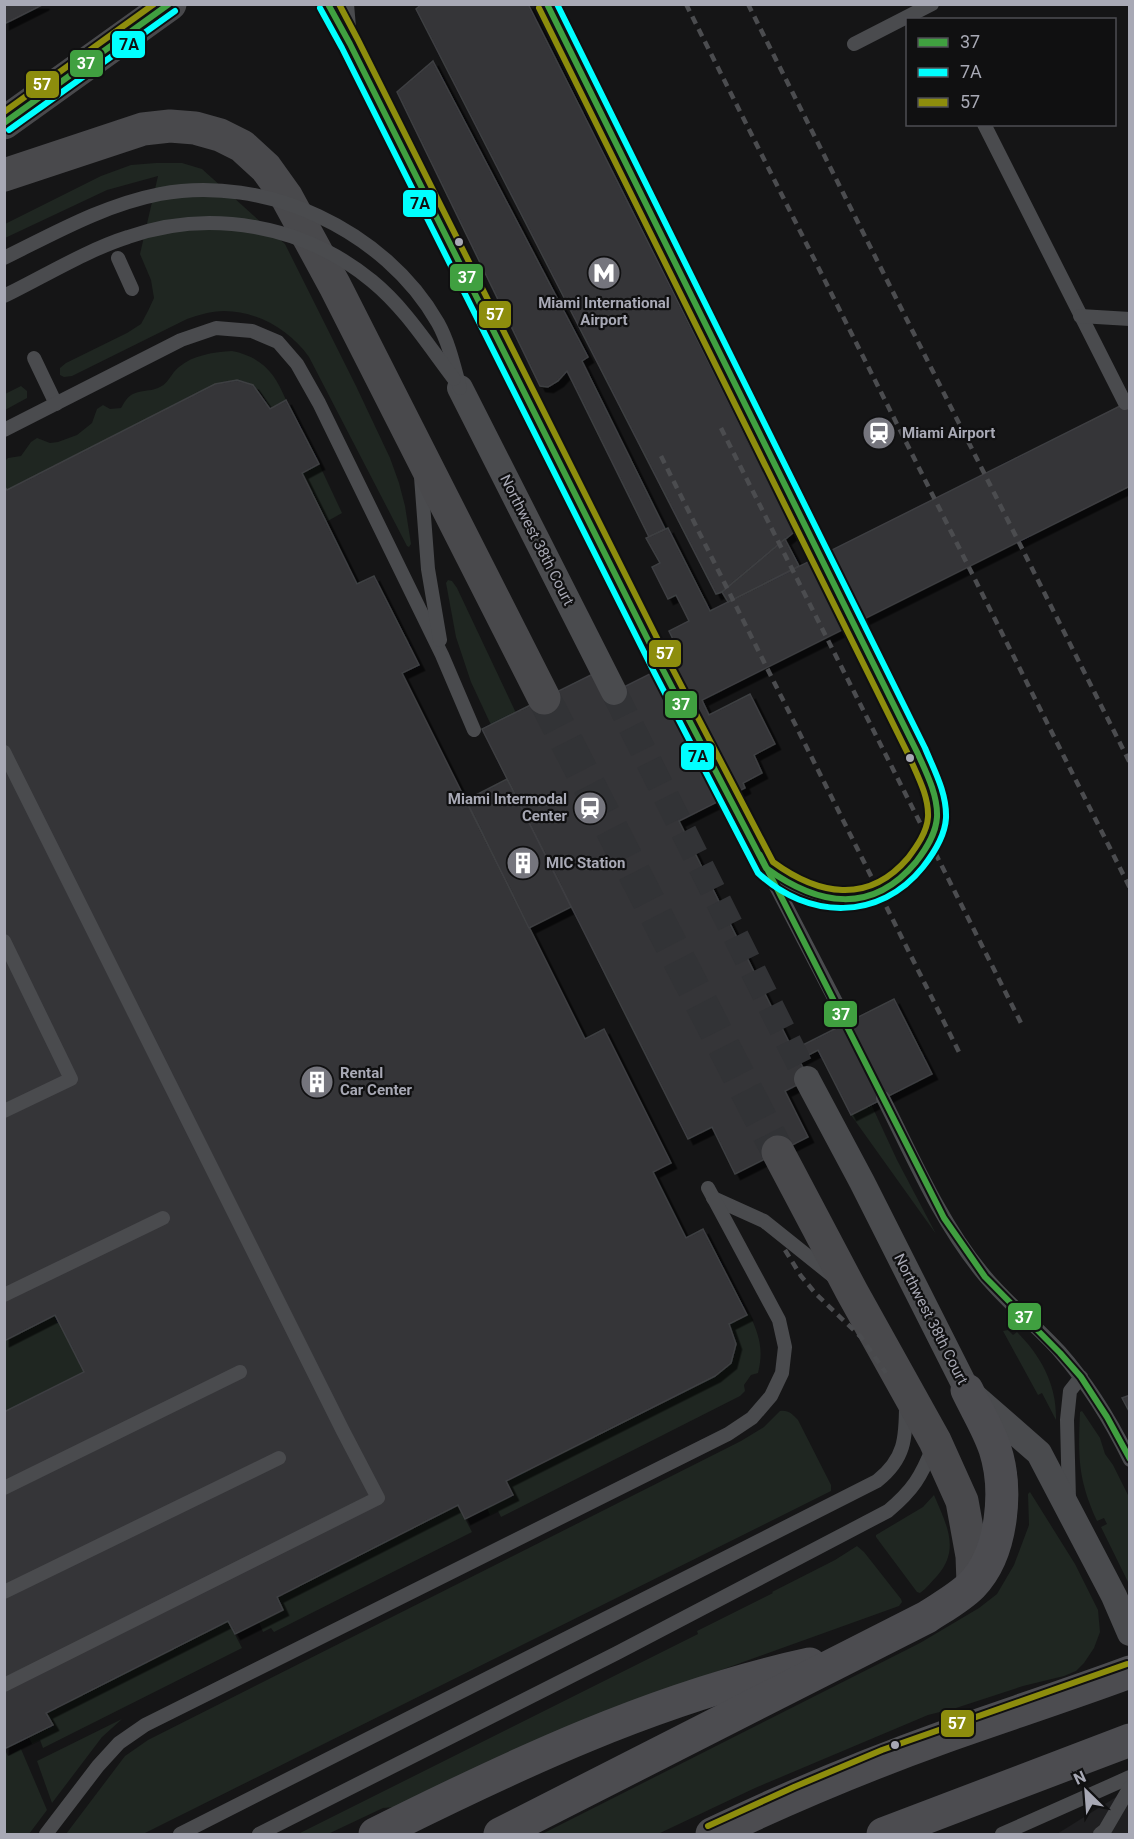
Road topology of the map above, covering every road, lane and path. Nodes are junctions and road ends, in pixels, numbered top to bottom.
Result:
1 (170, 4) edge
2 (328, 4) edge
3 (347, 4) edge
4 (547, 4) edge
5 (928, 9) edge
6 (909, 18) edge
7 (906, 19) edge
8 (350, 44) junction
9 (854, 44) dead end
10 (4, 123) edge
11 (985, 126) edge
12 (4, 175) edge
13 (4, 258) edge
14 (118, 258) dead end
15 (132, 289) dead end
16 (4, 296) edge
17 (1080, 316) junction
18 (1130, 319) edge
19 (34, 358) dead end
20 (460, 388) junction
21 (1125, 403) dead end
22 (56, 404) junction
23 (4, 430) edge
24 (420, 454) junction
25 (442, 655) junction
26 (662, 668) dead end
27 (614, 692) tunnel mouth
28 (544, 698) tunnel mouth
29 (474, 730) dead end
30 (4, 752) edge
31 (729, 796) dead end
32 (766, 868) junction
33 (4, 941) edge
34 (847, 1023) dead end
35 (807, 1079) tunnel mouth
36 (883, 1098) dead end
37 (4, 1111) edge
38 (778, 1152) tunnel mouth
39 (163, 1218) dead end
40 (852, 1292) junction
41 (4, 1295) edge
42 (240, 1372) dead end
43 (1081, 1377) junction
44 (906, 1390) junction
45 (967, 1390) junction
46 (935, 1441) junction
47 (279, 1458) dead end
48 (1130, 1460) edge
49 (4, 1488) edge
50 (1070, 1509) junction
51 (973, 1584) junction
52 (4, 1592) edge
53 (1130, 1633) edge
54 (853, 1655) junction
55 (1130, 1672) edge
56 (4, 1685) edge
57 (1130, 1740) edge
58 (1130, 1777) edge
59 (1130, 1787) edge
60 (46, 1834) edge
61 (180, 1834) edge
62 (258, 1834) edge
63 (375, 1834) edge
64 (500, 1834) edge
65 (712, 1834) edge
66 (883, 1834) edge
67 (1002, 1834) edge
68 (1100, 1834) edge

1 - 10 street
2 - 8 lane
3 - 8 lane
4 - 32 lane
5 - 6 lane
7 - 9 lane
8 - 26 lane
11 - 17 lane
12 - 24 street
13 - 20 lane, bridge
14 - 15 lane
16 - 20 lane, bridge
17 - 18 lane
17 - 21 lane
19 - 22 lane
20 - 27 street, Northwest 38th Court
22 - 23 lane
22 - 25 lane
24 - 25 lane
24 - 28 street
25 - 29 lane
30 - 56 lane
31 - 32 lane
32 - 34 lane
33 - 37 lane
35 - 45 street, Northwest 38th Court
36 - 43 lane
38 - 40 street
39 - 41 lane
40 - 44 street
40 - 60 lane
42 - 49 lane
43 - 48 lane
43 - 50 lane
44 - 46 street
44 - 61 lane
45 - 50 street, Northwest 38th Court
45 - 51 main road
46 - 51 street
46 - 62 lane
47 - 52 lane
50 - 53 street, Northwest 38th Court
51 - 54 main road
54 - 63 main road
54 - 64 main road
55 - 65 main road
57 - 66 main road
58 - 67 lane
59 - 68 lane

